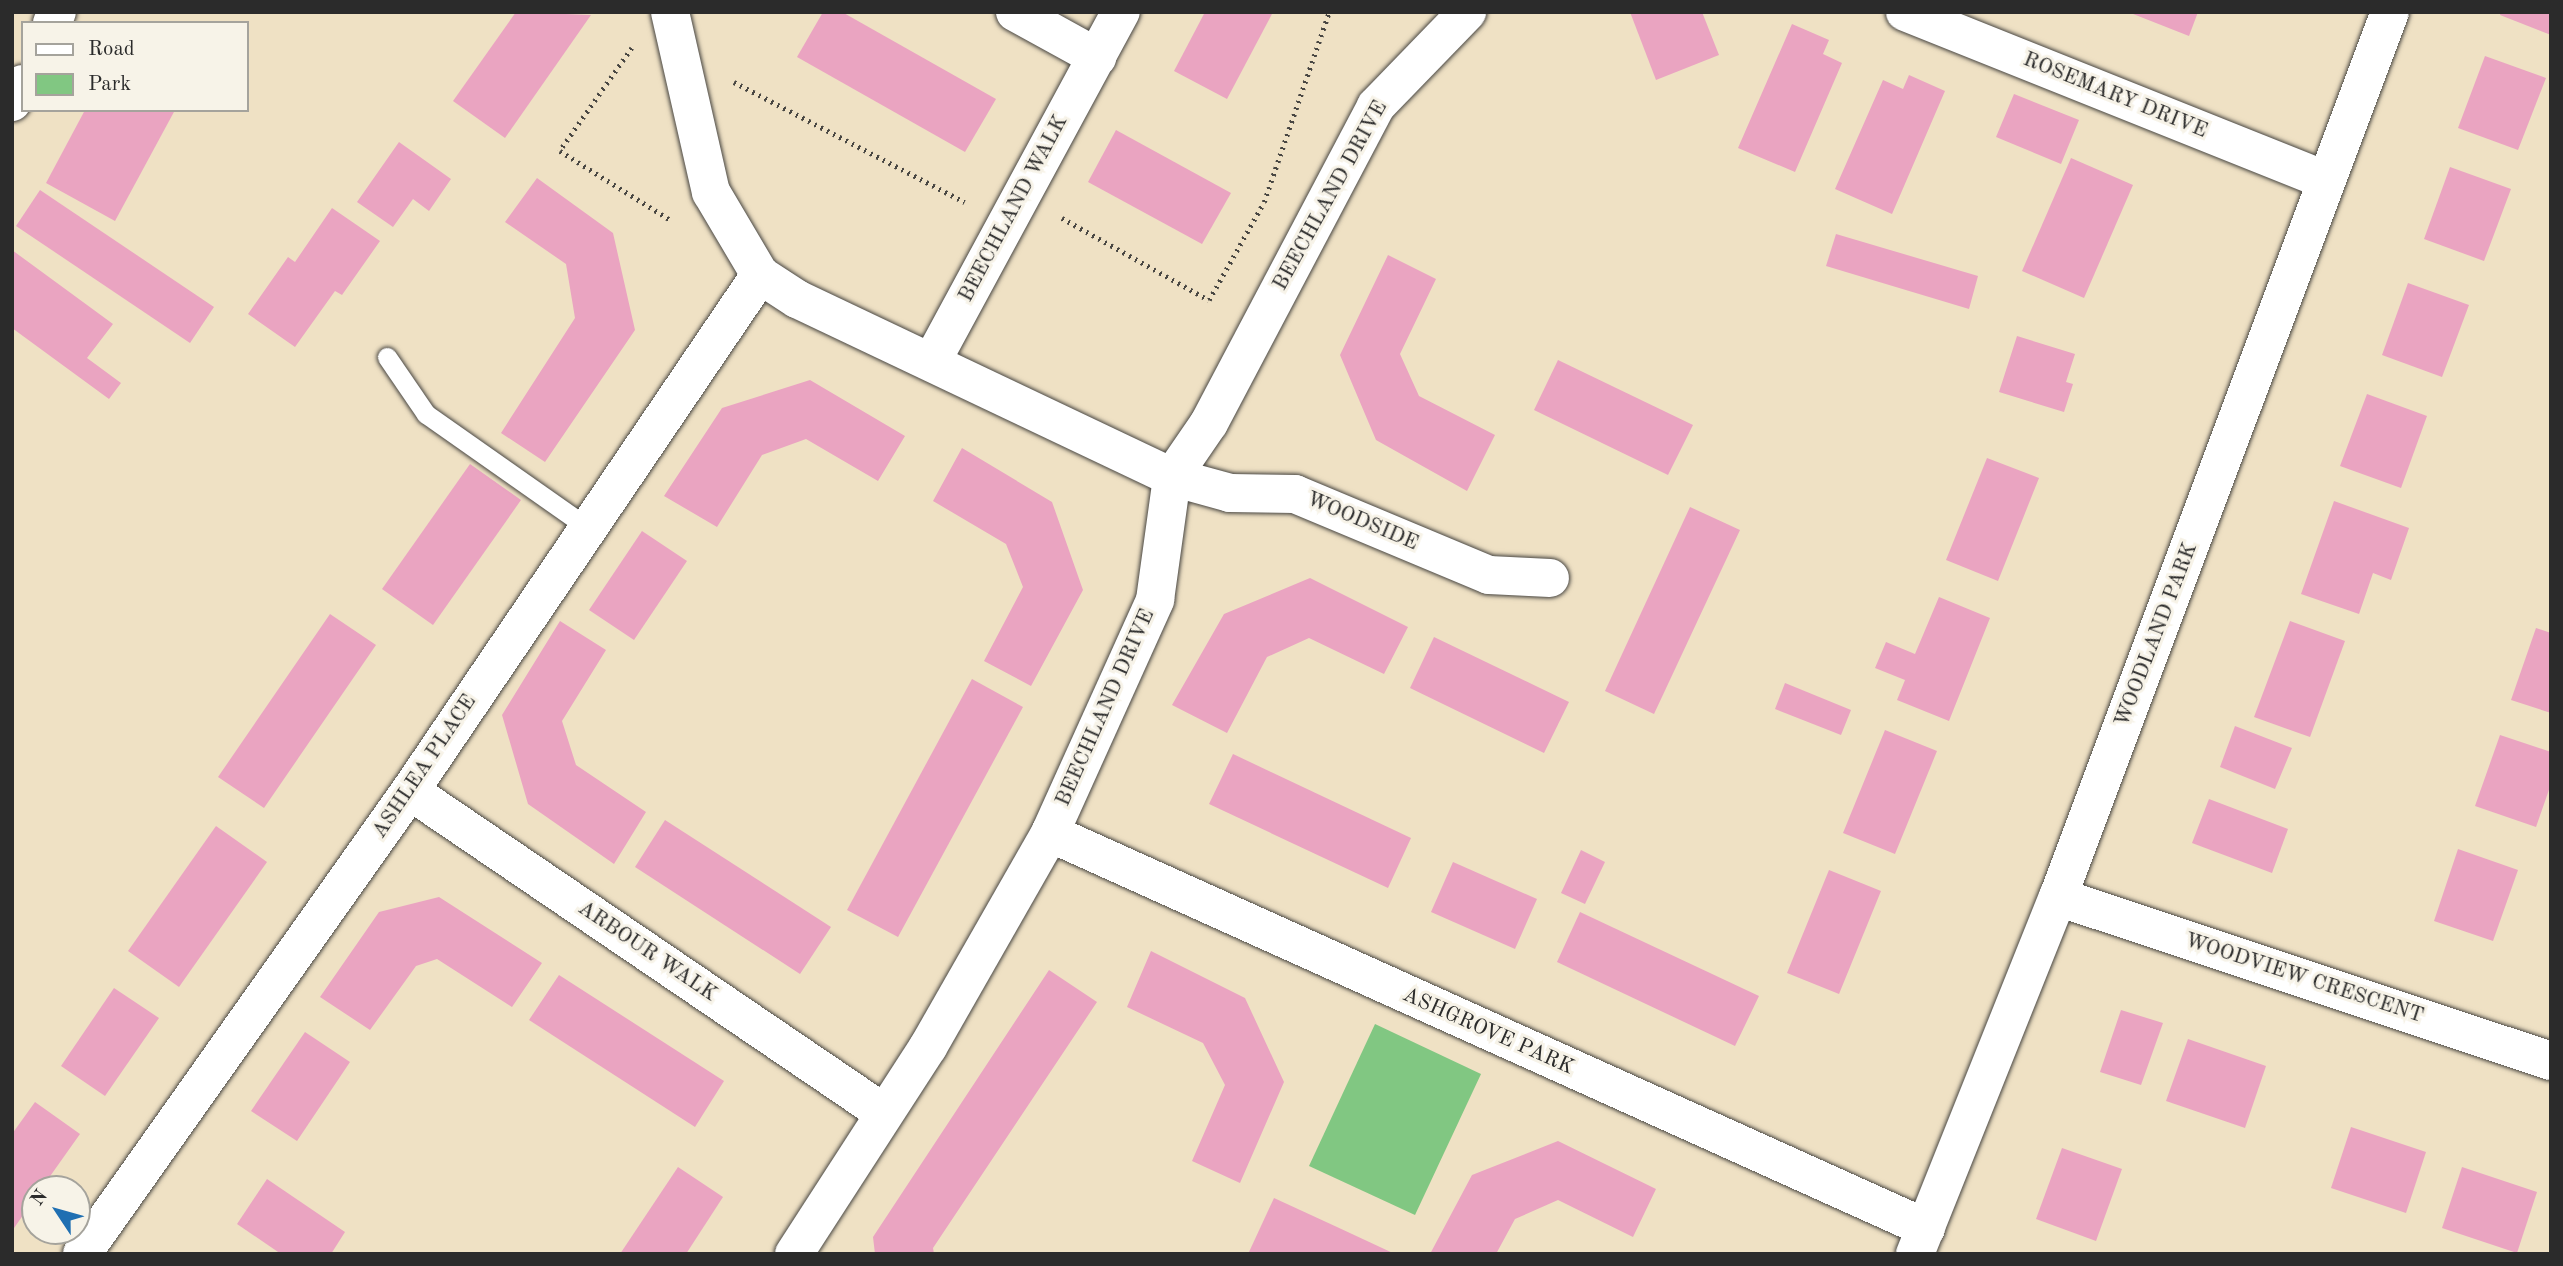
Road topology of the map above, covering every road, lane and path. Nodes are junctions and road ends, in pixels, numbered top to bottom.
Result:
1 (670, 12) edge
2 (1015, 12) edge
3 (1121, 12) edge
4 (1329, 12) edge
5 (1467, 12) edge
6 (1905, 12) edge
7 (2390, 12) edge
8 (639, 39) dead end
9 (677, 52) junction
10 (1097, 57) junction
11 (2325, 180) junction
12 (1014, 210) junction
13 (739, 240) junction
14 (760, 275) junction
15 (387, 357) dead end
16 (932, 360) junction
17 (1172, 477) junction
18 (588, 528) junction
19 (1550, 578) dead end
20 (410, 791) junction
21 (1050, 833) junction
22 (2058, 897) junction
23 (2549, 1054) edge
24 (884, 1113) junction
25 (1921, 1241) edge
26 (82, 1254) edge
27 (794, 1254) edge

1 - 9 street
2 - 10 street
3 - 10 street, BEECHLAND WALK
4 - 12 path
5 - 17 street, BEECHLAND DRIVE
6 - 11 street, ROSEMARY DRIVE
7 - 11 street, WOODLAND PARK
8 - 13 path
9 - 12 path
9 - 13 street
10 - 12 street, BEECHLAND WALK
11 - 22 street, WOODLAND PARK
12 - 16 street, BEECHLAND WALK
13 - 14 street
14 - 16 street, WOODSIDE
14 - 18 street, ASHLEA PLACE
15 - 18 lane
16 - 17 street, WOODSIDE
17 - 19 street, WOODSIDE
17 - 21 street, BEECHLAND DRIVE
18 - 20 street, ASHLEA PLACE
20 - 24 street, ARBOUR WALK
20 - 26 street, ASHLEA PLACE
21 - 24 street, BEECHLAND DRIVE
21 - 25 street, ASHGROVE PARK
22 - 23 street, WOODVIEW CRESCENT
22 - 25 street, WOODLAND PARK
24 - 27 street, BEECHLAND DRIVE

